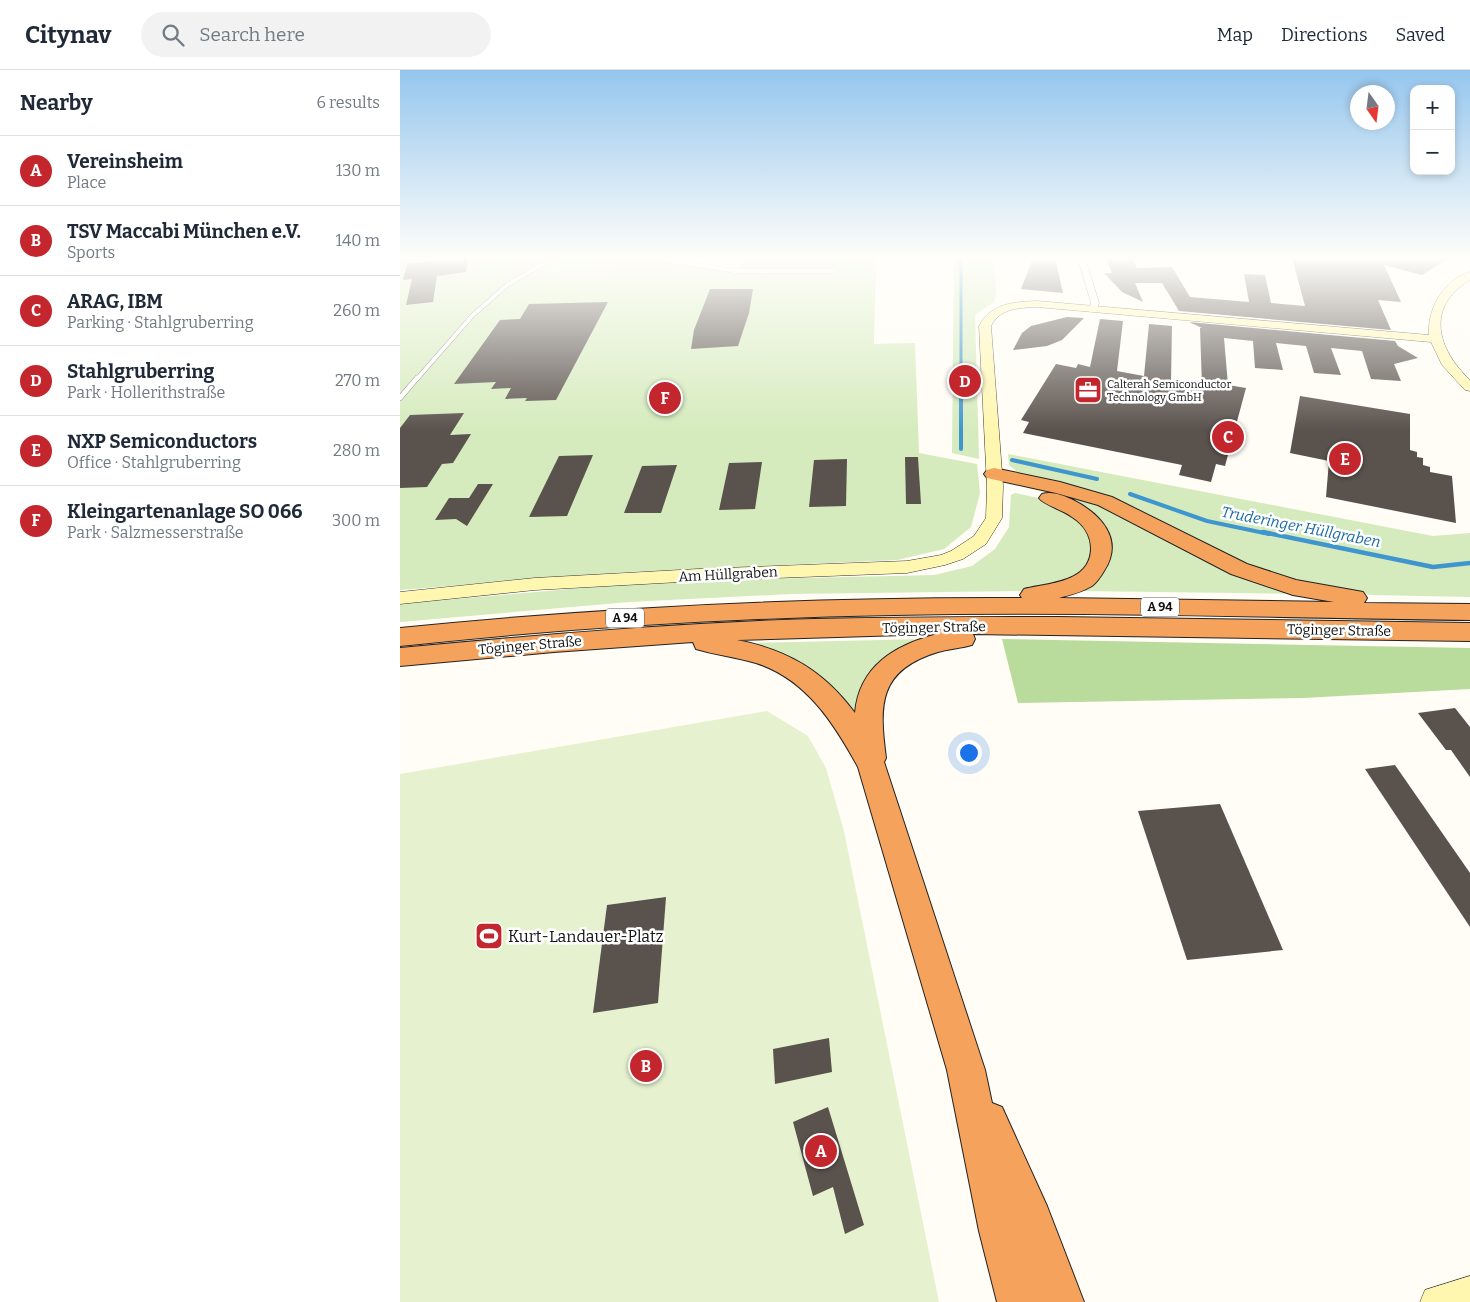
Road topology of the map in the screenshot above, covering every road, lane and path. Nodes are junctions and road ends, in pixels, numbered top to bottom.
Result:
1 (473, 315) edge
2 (991, 315) edge
3 (1167, 315) edge
4 (1434, 315) edge
5 (1436, 339) junction
6 (1470, 387) edge
7 (400, 398) edge
8 (994, 480) junction
9 (400, 598) edge
10 (1470, 603) edge
11 (850, 608) junction
12 (1470, 612) edge
13 (1076, 626) junction
14 (1470, 632) edge
15 (641, 636) junction
16 (400, 637) edge
17 (400, 657) edge
18 (872, 766) junction
19 (966, 1070) junction
20 (1470, 1293) edge
21 (1020, 1302) edge
22 (1061, 1302) edge
23 (1437, 1302) edge

1 - 7 lane
2 - 8 main road, Am Hüllgraben
3 - 5 main road
4 - 5 main road
5 - 6 main road
8 - 9 main road, Am Hüllgraben
8 - 10 highway
8 - 11 highway
11 - 12 highway, Töginger Straße / A 94
11 - 16 highway, Töginger Straße / A 94
13 - 14 highway, Töginger Straße / A 94
13 - 15 highway, Töginger Straße / A 94
13 - 18 highway
15 - 17 highway, Töginger Straße / A 94
15 - 18 highway
18 - 19 highway
19 - 21 highway
19 - 22 highway
20 - 23 main road

